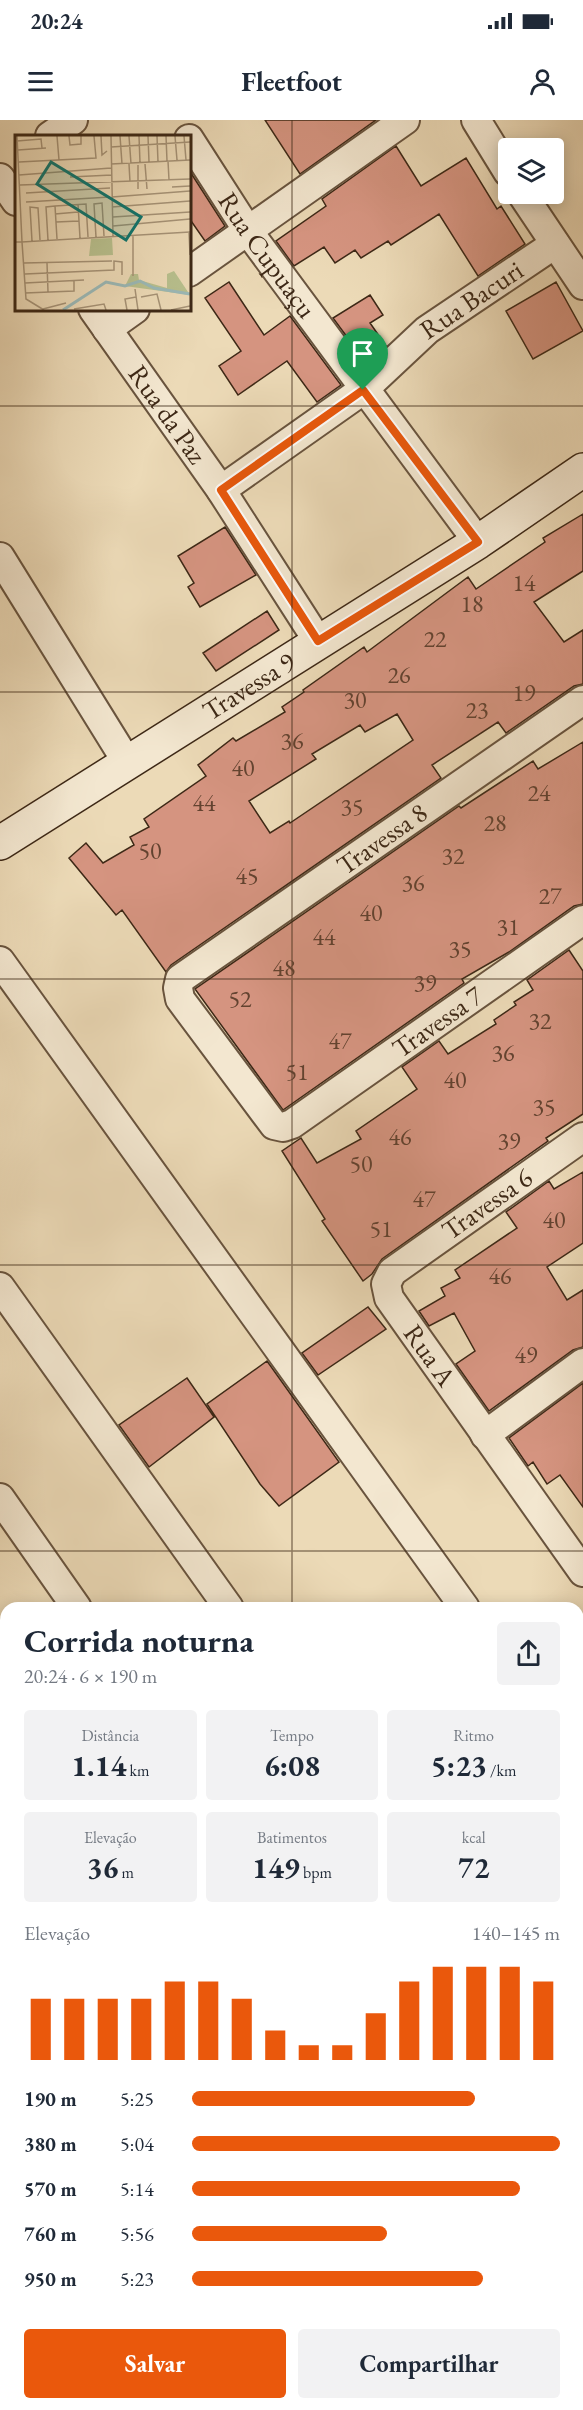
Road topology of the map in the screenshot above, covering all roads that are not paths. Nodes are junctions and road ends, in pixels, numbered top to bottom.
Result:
1 (73, 120) edge
2 (177, 120) edge
3 (405, 120) edge
4 (476, 120) edge
5 (51, 135) edge
6 (186, 135) edge
7 (190, 141) edge
8 (498, 156) edge
9 (15, 161) edge
10 (0, 172) edge
11 (0, 178) edge
12 (15, 200) edge
13 (529, 204) edge
14 (248, 231) junction
15 (555, 244) junction
16 (190, 271) edge
17 (583, 285) edge
18 (132, 310) edge
19 (100, 319) edge
20 (363, 390) junction
21 (583, 470) edge
22 (221, 490) junction
23 (478, 542) junction
24 (0, 557) edge
25 (318, 641) junction
26 (583, 700) edge
27 (127, 762) junction
28 (0, 843) edge
29 (583, 920) edge
30 (0, 961) edge
31 (292, 1124) joint
32 (583, 1137) edge
33 (392, 1272) joint
34 (0, 1287) edge
35 (583, 1364) edge
36 (485, 1435) junction
37 (0, 1498) edge
38 (583, 1572) edge
39 (73, 1602) edge
40 (226, 1602) edge
41 (461, 1602) edge

1 - 5 street
2 - 6 street, Rua Cupuaçu
3 - 14 street
4 - 8 street
7 - 14 street, Rua Cupuaçu
9 - 10 street
11 - 12 street
13 - 15 street
14 - 16 street
14 - 20 street, Rua Cupuaçu
15 - 17 street
15 - 20 street, Rua Bacuri
18 - 19 street
19 - 22 street, Rua da Paz
20 - 22 street, Rua Bacuri
20 - 23 street, Rua Cupuaçu
21 - 23 street, Travessa 9
22 - 25 street, Rua da Paz
23 - 25 street, Travessa 9
24 - 27 street
25 - 27 street, Travessa 9
26 - 31 street, Travessa 8
27 - 28 street, Travessa 9
29 - 31 street, Travessa 7
30 - 41 street
32 - 33 street, Travessa 6
33 - 36 street, Rua A
34 - 40 street
35 - 36 street
36 - 38 street, Rua A
37 - 39 street

